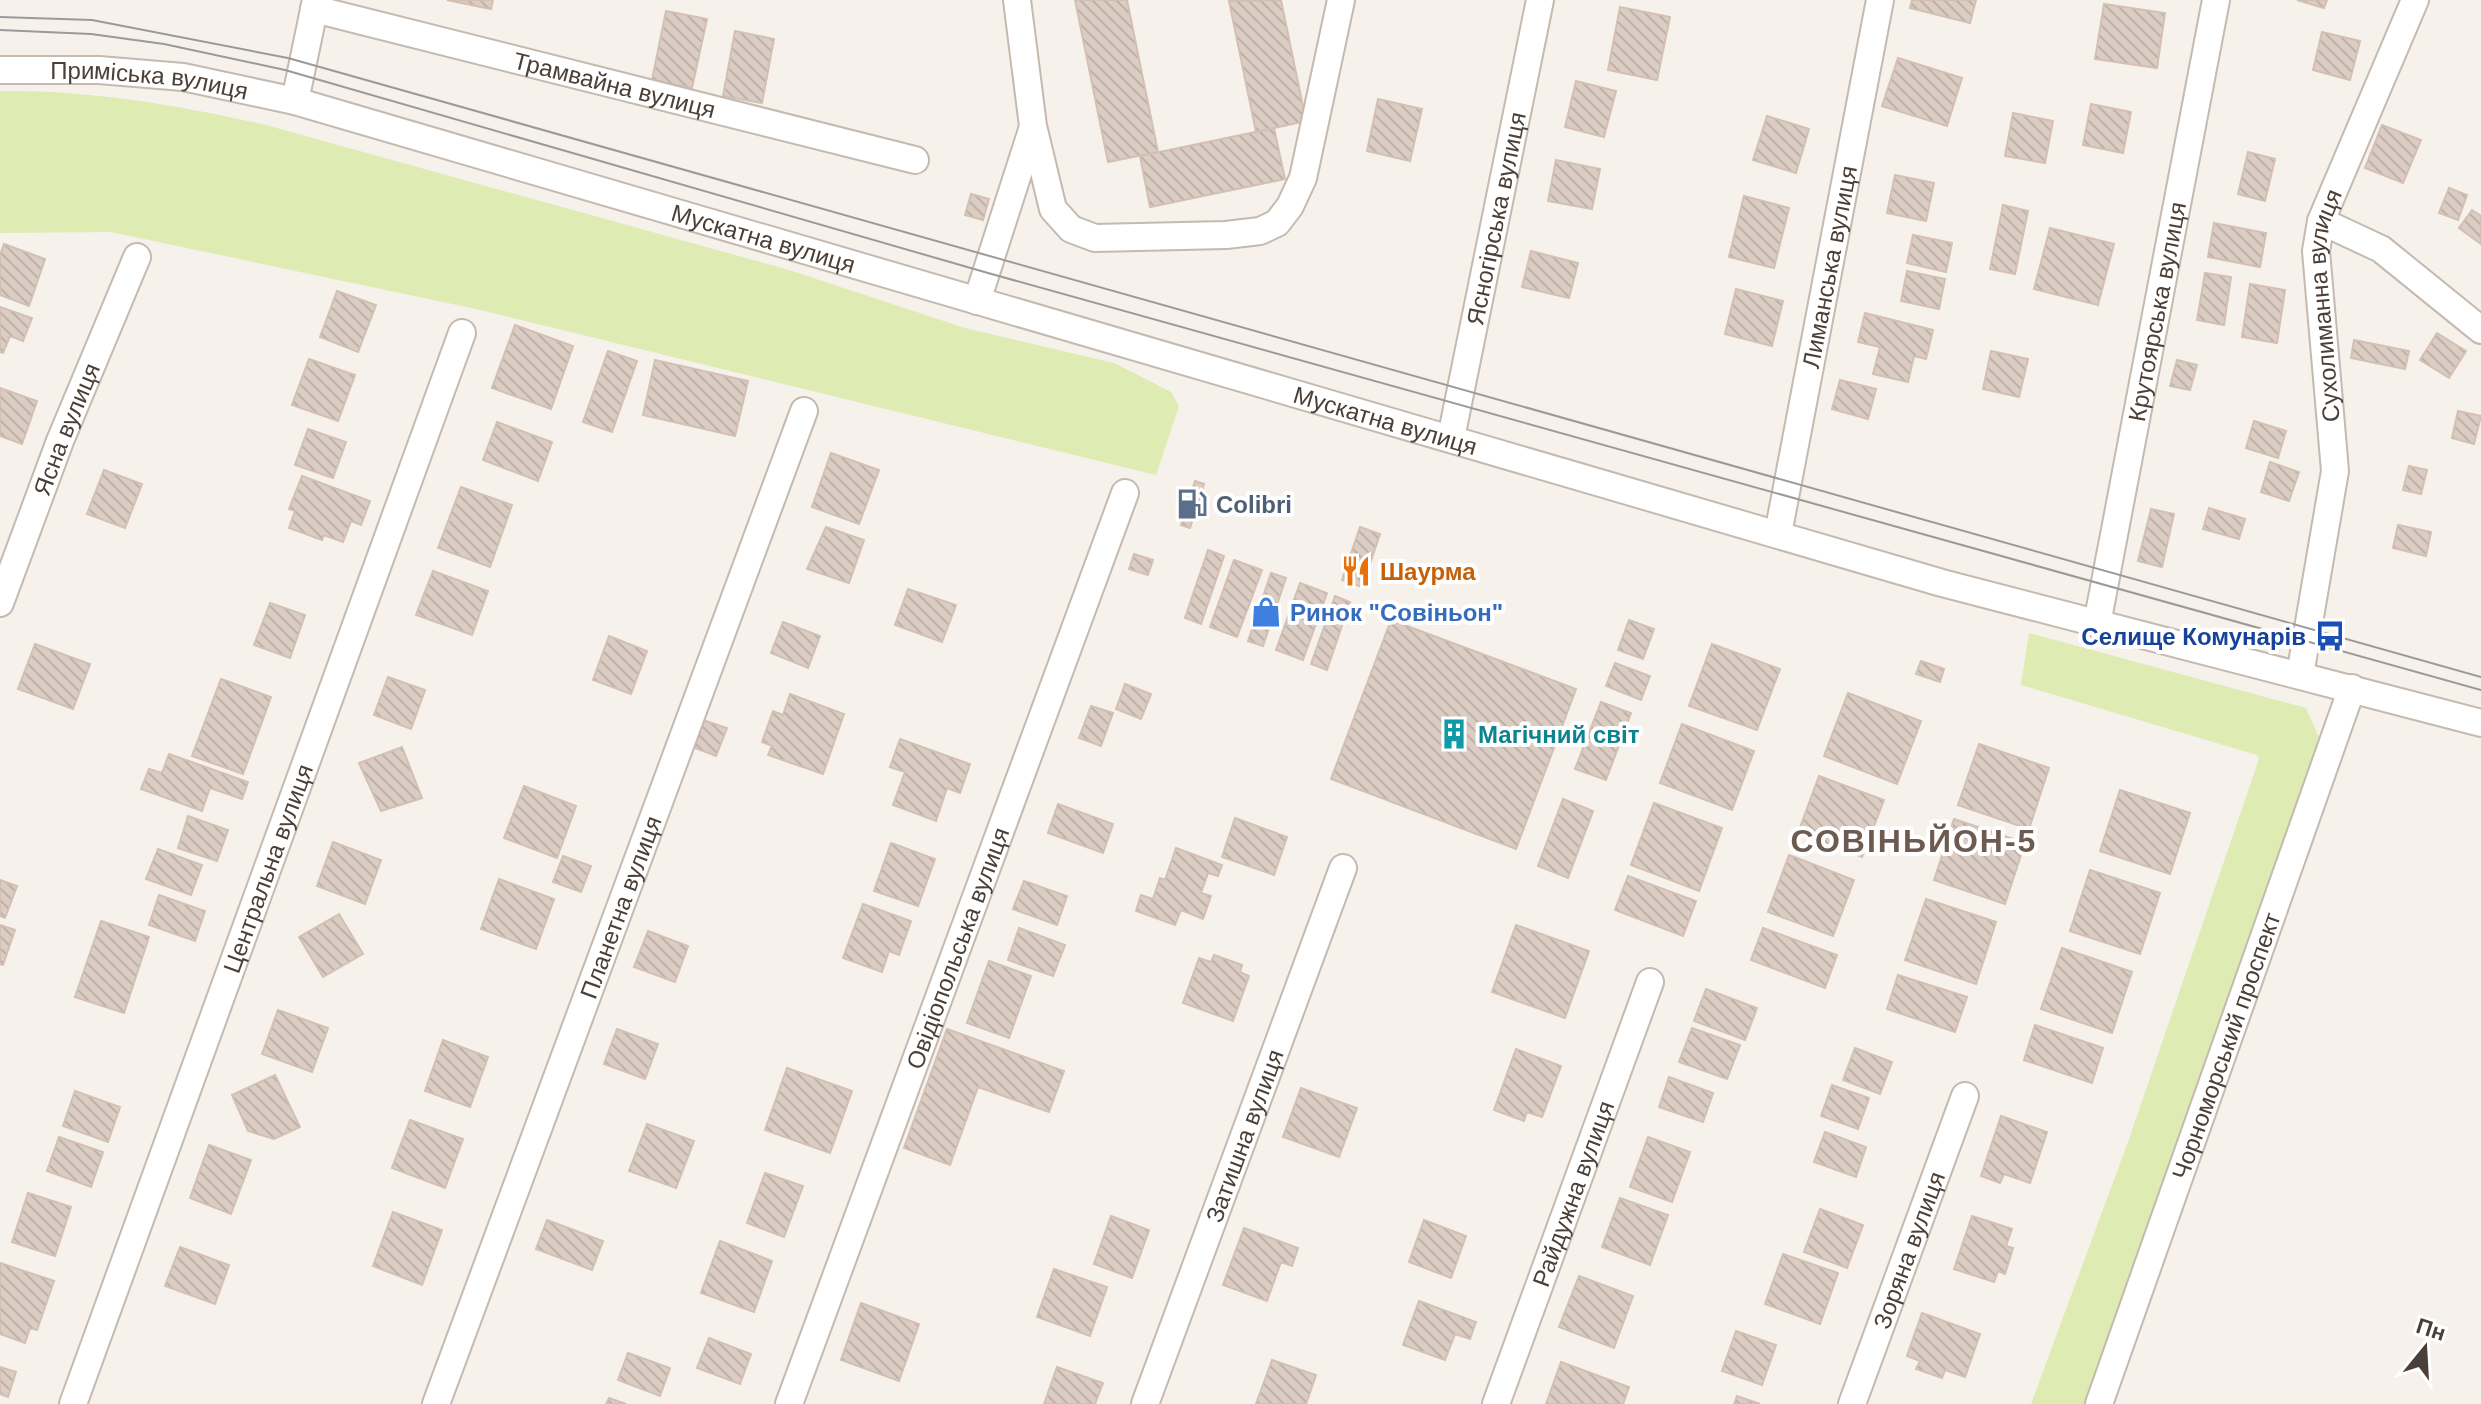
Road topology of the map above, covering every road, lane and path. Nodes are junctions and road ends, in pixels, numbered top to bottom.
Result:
1 (1017, 0) edge
2 (1341, 0) edge
3 (1540, 0) edge
4 (1880, 0) edge
5 (2216, 0) edge
6 (2415, 0) edge
7 (315, 5) edge
8 (0, 70) edge
9 (295, 101) junction
10 (1033, 126) junction
11 (915, 160) dead end
12 (2321, 221) junction
13 (137, 257) dead end
14 (977, 301) junction
15 (2481, 330) edge
16 (462, 333) dead end
17 (804, 411) dead end
18 (1451, 438) junction
19 (1125, 493) dead end
20 (1778, 534) junction
21 (0, 603) edge
22 (2097, 624) junction
23 (2300, 675) junction
24 (2352, 688) junction
25 (2481, 723) edge
26 (1343, 868) dead end
27 (1650, 982) dead end
28 (1965, 1096) dead end
29 (73, 1404) edge
30 (436, 1404) edge
31 (789, 1404) edge
32 (1145, 1404) edge
33 (1496, 1404) edge
34 (1852, 1404) edge
35 (2099, 1404) edge

1 - 10 street
2 - 10 street
3 - 18 street, Ясногірська вулиця
4 - 20 street, Лиманська вулиця
5 - 22 street, Крутоярська вулиця
6 - 12 street, Сухолиманна вулиця
7 - 9 street
7 - 11 street, Трамвайна вулиця
8 - 9 street, Приміська вулиця
9 - 14 street, Мускатна вулиця
10 - 14 street
12 - 15 street
12 - 23 street, Сухолиманна вулиця
13 - 21 street, Ясна вулиця
14 - 18 street, Мускатна вулиця
16 - 29 street, Центральна вулиця
17 - 30 street, Планетна вулиця
18 - 20 street, Мускатна вулиця
19 - 31 street, Овідіопольська вулиця
20 - 22 street, Мускатна вулиця
22 - 23 street, Мускатна вулиця
23 - 24 street, Мускатна вулиця
24 - 25 street, Мускатна вулиця
24 - 35 street, Чорноморський проспект
26 - 32 street, Затишна вулиця
27 - 33 street, Райдужна вулиця
28 - 34 street, Зоряна вулиця

